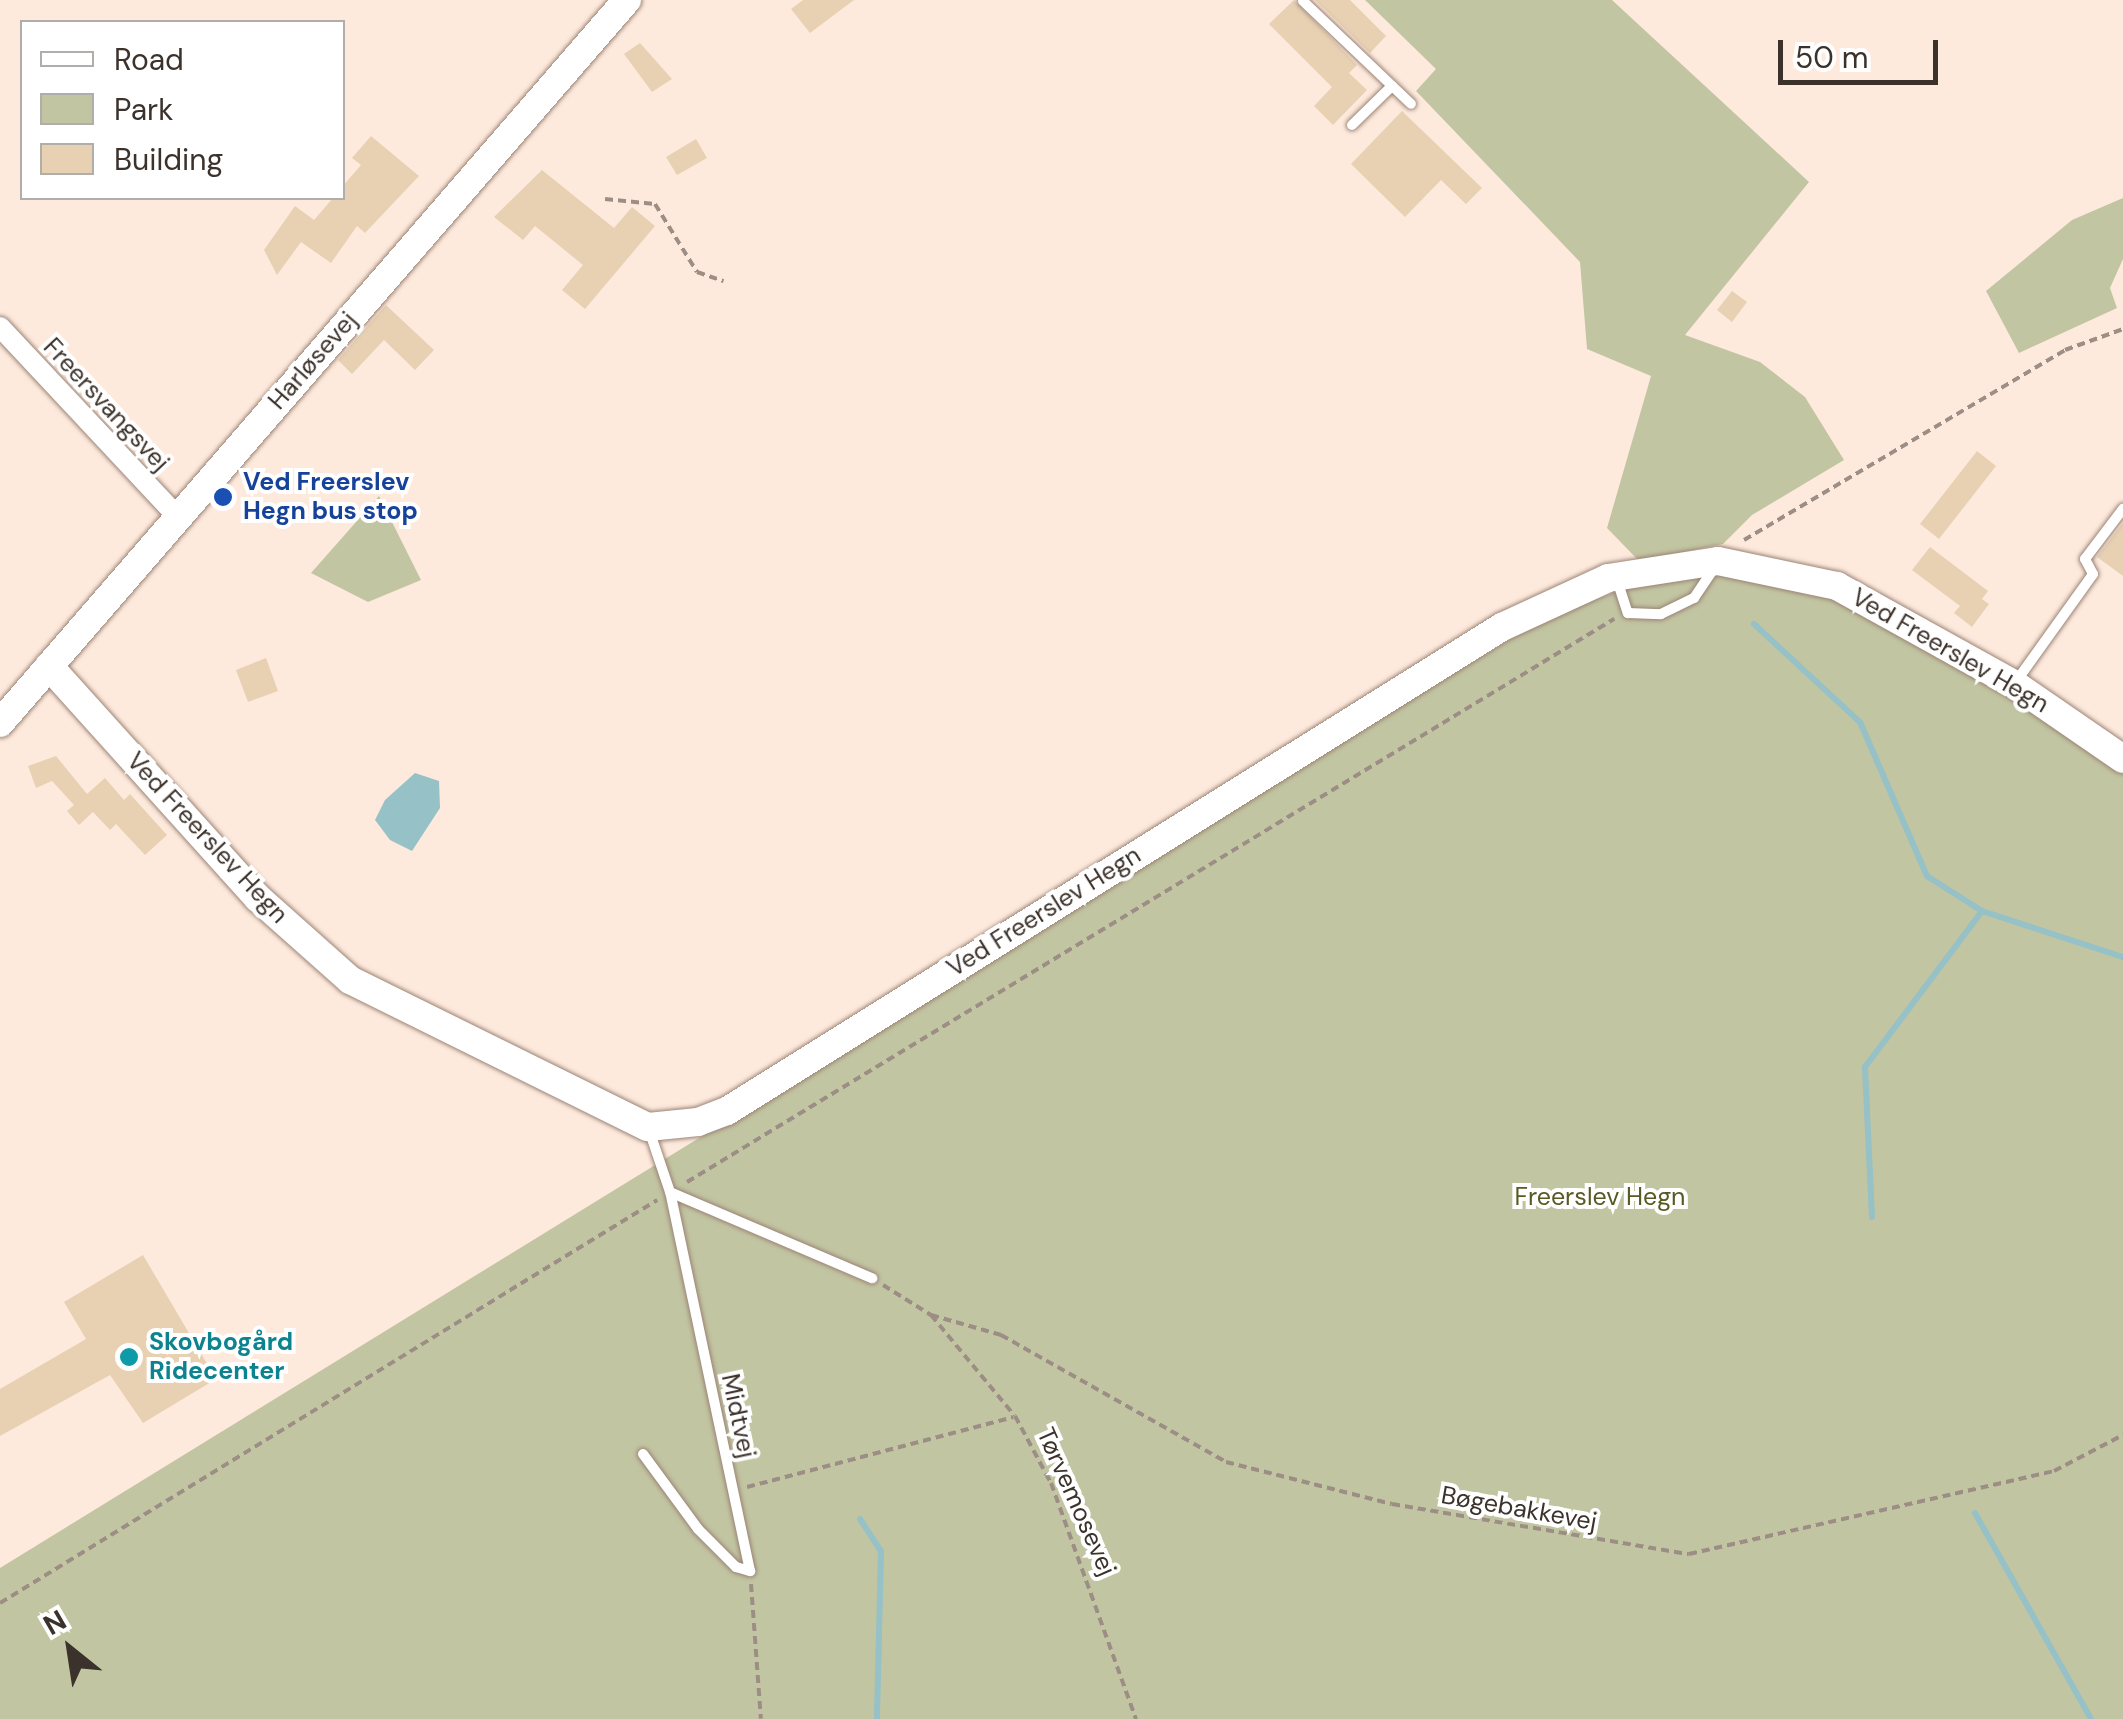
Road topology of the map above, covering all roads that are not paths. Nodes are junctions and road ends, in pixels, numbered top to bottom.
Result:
1 (627, 0) edge
2 (1303, 1) edge
3 (1392, 86) junction
4 (1412, 104) dead end
5 (1352, 125) dead end
6 (0, 327) edge
7 (2123, 509) edge
8 (177, 516) junction
9 (1718, 562) junction
10 (1616, 576) junction
11 (48, 666) junction
12 (2014, 684) junction
13 (0, 722) edge
14 (2123, 759) edge
15 (648, 1127) junction
16 (670, 1192) junction
17 (872, 1278) road end
18 (643, 1454) dead end

1 - 8 street, Harløsevej
2 - 3 lane
3 - 4 lane
3 - 5 lane
6 - 8 street, Freersvangsvej
7 - 12 lane
8 - 11 street, Harløsevej
9 - 10 street, Ved Freerslev Hegn
9 - 10 lane
9 - 12 street, Ved Freerslev Hegn
10 - 15 street, Ved Freerslev Hegn
11 - 13 street, Harløsevej
11 - 15 street, Ved Freerslev Hegn
12 - 14 street, Ved Freerslev Hegn
15 - 16 lane, Midtvej
16 - 17 lane
16 - 18 lane, Midtvej

